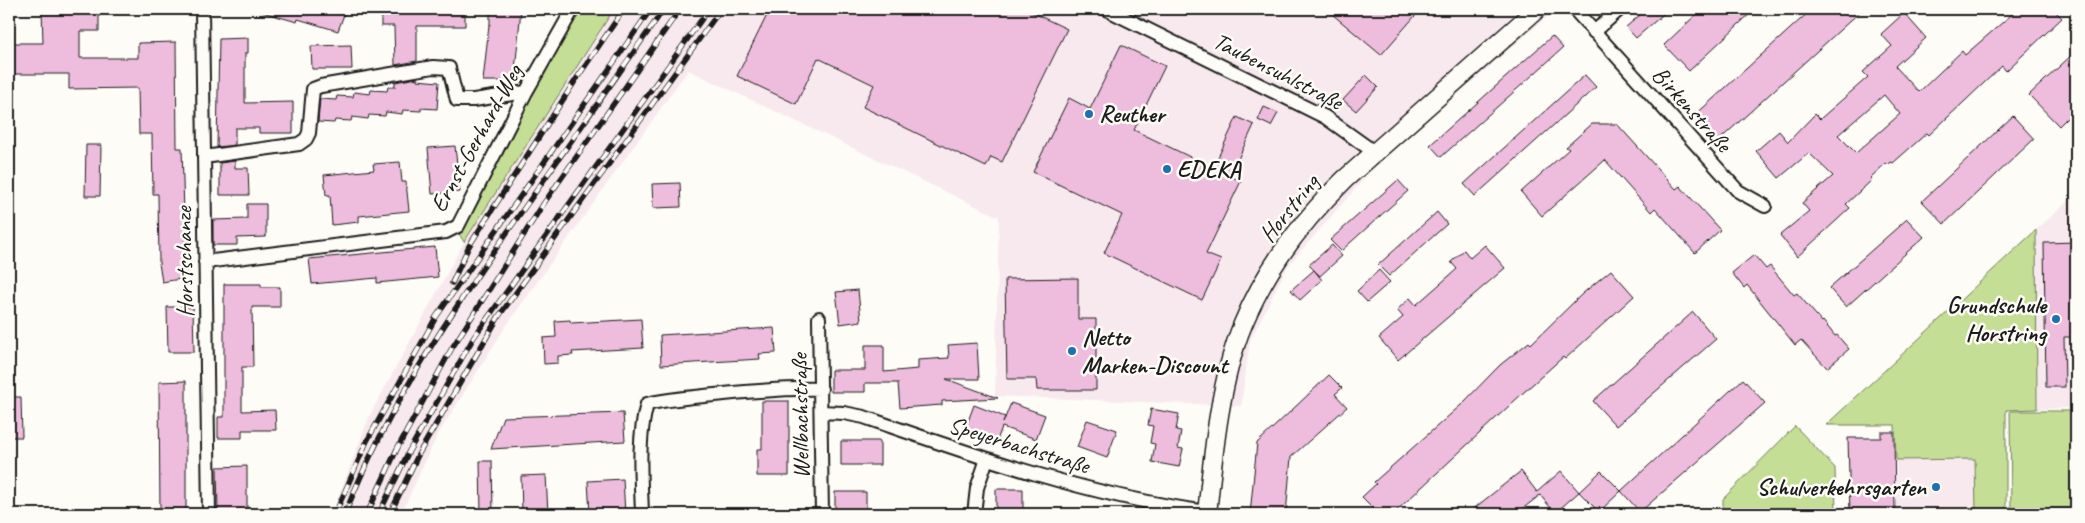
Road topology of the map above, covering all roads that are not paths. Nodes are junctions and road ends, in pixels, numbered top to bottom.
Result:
1 (202, 9) edge
2 (573, 9) edge
3 (1106, 9) edge
4 (1537, 9) edge
5 (1574, 9) edge
6 (1620, 9) edge
7 (1594, 32) junction
8 (526, 92) junction
9 (1374, 152) junction
10 (204, 157) junction
11 (1765, 206) dead end
12 (205, 262) junction
13 (819, 318) dead end
14 (821, 389) junction
15 (821, 412) junction
16 (987, 459) junction
17 (1207, 513) edge
18 (209, 514) edge
19 (642, 514) edge
20 (822, 514) edge
21 (974, 514) edge

1 - 10 street, Horstschanze
2 - 8 street, Ernst-Gerhard-Weg
3 - 9 street, Taubensuhlstraße
4 - 9 street, Horstring
5 - 7 street, Birkenstraße
6 - 7 street
7 - 11 street, Birkenstraße
8 - 10 street
8 - 12 street, Ernst-Gerhard-Weg
9 - 17 street, Horstring
10 - 12 street, Horstschanze
12 - 18 street, Horstschanze
13 - 14 street, Wellbachstraße
14 - 15 street, Wellbachstraße
14 - 19 street
15 - 16 street, Speyerbachstraße
15 - 20 street, Wellbachstraße
16 - 17 street, Speyerbachstraße
16 - 21 street

